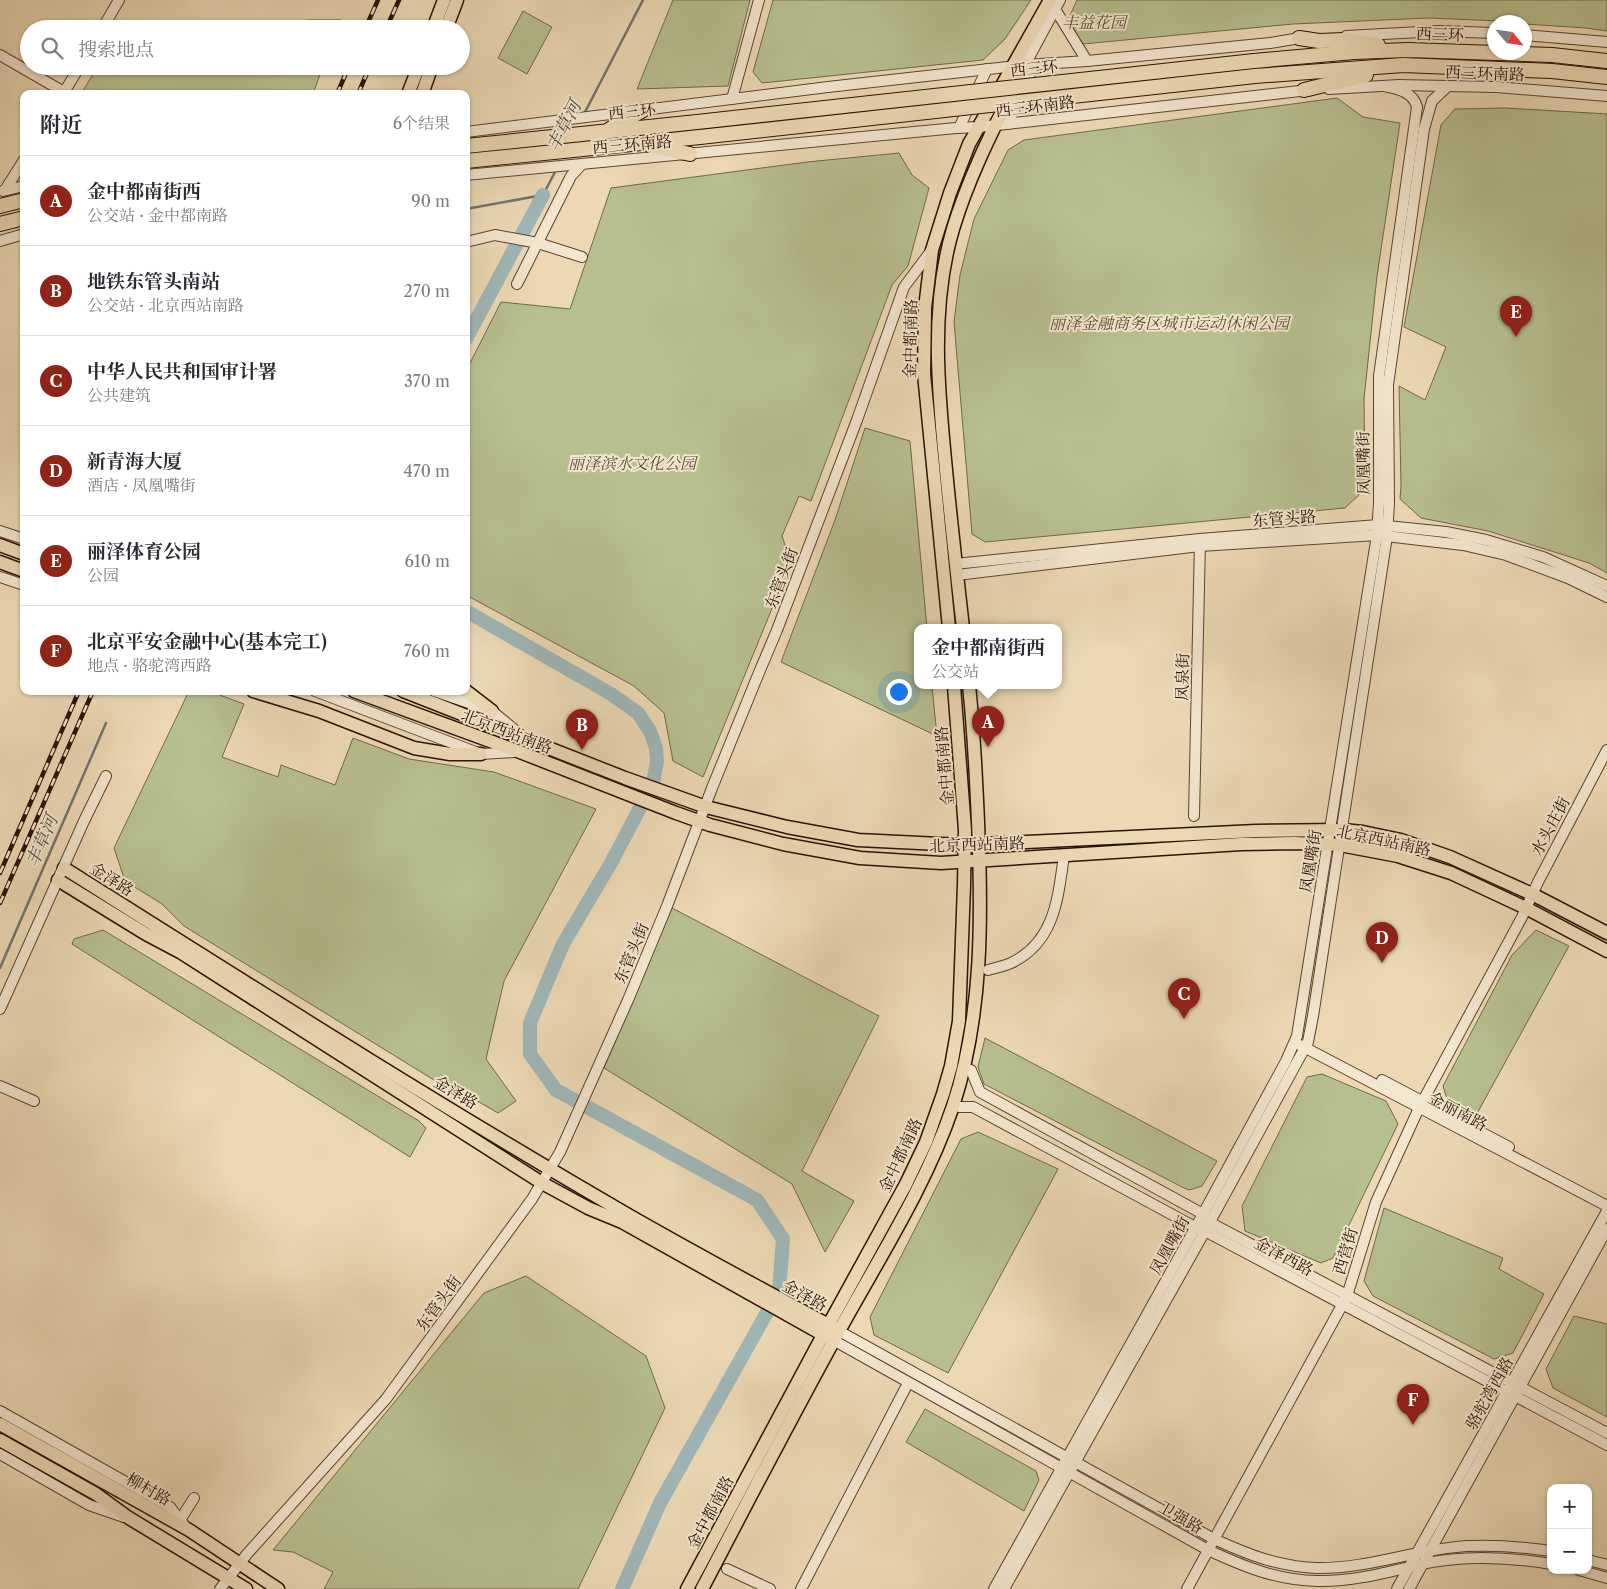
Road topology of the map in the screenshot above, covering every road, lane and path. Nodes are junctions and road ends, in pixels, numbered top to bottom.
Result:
1 (119, 0) edge
2 (444, 0) edge
3 (457, 0) edge
4 (759, 0) edge
5 (1055, 3) edge
6 (107, 20) edge
7 (436, 20) edge
8 (449, 20) edge
9 (1487, 33) edge
10 (1532, 36) edge
11 (1299, 38) junction
12 (1607, 42) edge
13 (1408, 50) junction
14 (0, 55) edge
15 (1087, 61) junction
16 (1607, 61) edge
17 (1403, 65) junction
18 (1024, 66) junction
19 (20, 67) edge
20 (987, 69) junction
21 (34, 75) edge
22 (75, 75) edge
23 (415, 75) edge
24 (429, 75) edge
25 (1607, 77) edge
26 (1383, 86) junction
27 (1448, 86) junction
28 (59, 90) edge
29 (66, 90) edge
30 (410, 90) edge
31 (423, 90) edge
32 (1304, 90) junction
33 (1607, 96) edge
34 (732, 99) junction
35 (643, 110) junction
36 (1002, 125) junction
37 (959, 128) junction
38 (979, 128) junction
39 (470, 132) edge
40 (605, 132) junction
41 (638, 143) junction
42 (470, 146) edge
43 (690, 154) junction
44 (470, 161) edge
45 (582, 164) junction
46 (20, 166) edge
47 (470, 175) edge
48 (20, 187) edge
49 (3, 191) edge
50 (20, 201) edge
51 (0, 206) edge
52 (20, 219) edge
53 (0, 224) edge
54 (20, 235) edge
55 (0, 241) edge
56 (470, 241) edge
57 (533, 242) junction
58 (932, 250) junction
59 (582, 257) dead end
60 (517, 284) dead end
61 (0, 531) edge
62 (1382, 531) junction
63 (20, 538) edge
64 (1200, 543) junction
65 (0, 546) edge
66 (20, 553) edge
67 (0, 562) edge
68 (956, 569) junction
69 (20, 570) edge
70 (0, 577) edge
71 (20, 584) edge
72 (1607, 586) edge
73 (1607, 597) edge
74 (949, 624) edge
75 (963, 624) edge
76 (954, 689) edge
77 (969, 689) edge
78 (470, 694) edge
79 (267, 695) edge
80 (326, 695) edge
81 (365, 695) edge
82 (413, 695) edge
83 (446, 695) edge
84 (492, 711) junction
85 (526, 738) junction
86 (1607, 750) edge
87 (520, 752) junction
88 (481, 754) junction
89 (106, 776) dead end
90 (706, 807) junction
91 (1194, 816) dead end
92 (700, 822) junction
93 (1335, 838) junction
94 (965, 845) junction
95 (979, 845) junction
96 (1064, 855) junction
97 (979, 862) junction
98 (964, 863) junction
99 (61, 874) junction
100 (1532, 894) junction
101 (1524, 912) junction
102 (1607, 933) edge
103 (1607, 951) edge
104 (988, 970) dead end
105 (0, 1009) edge
106 (1296, 1039) junction
107 (1307, 1045) junction
108 (970, 1070) dead end
109 (0, 1086) edge
110 (34, 1101) dead end
111 (1421, 1104) junction
112 (959, 1107) dead end
113 (551, 1169) junction
114 (542, 1183) junction
115 (1607, 1198) edge
116 (1607, 1206) edge
117 (1607, 1211) edge
118 (1203, 1224) junction
119 (1607, 1229) edge
120 (749, 1288) junction
121 (1345, 1301) junction
122 (831, 1333) junction
123 (908, 1383) junction
124 (1513, 1390) junction
125 (0, 1411) edge
126 (0, 1424) edge
127 (1607, 1434) edge
128 (0, 1440) edge
129 (1607, 1445) edge
130 (0, 1454) edge
131 (1071, 1459) junction
132 (1065, 1470) junction
133 (194, 1498) dead end
134 (130, 1518) junction
135 (180, 1520) junction
136 (189, 1530) junction
137 (1214, 1539) junction
138 (1208, 1550) junction
139 (1547, 1550) edge
140 (1430, 1552) junction
141 (1417, 1554) junction
142 (1592, 1561) edge
143 (239, 1563) junction
144 (1547, 1563) edge
145 (1423, 1564) junction
146 (1607, 1565) edge
147 (1410, 1568) junction
148 (727, 1569) dead end
149 (1592, 1574) edge
150 (228, 1578) junction
151 (1607, 1578) edge
152 (220, 1589) edge
153 (246, 1589) edge
154 (278, 1589) edge
155 (687, 1589) edge
156 (702, 1589) edge
157 (770, 1589) edge
158 (802, 1589) edge
159 (994, 1589) edge
160 (1004, 1589) edge
161 (1187, 1589) edge
162 (1397, 1589) edge
163 (1409, 1589) edge

1 - 6 street
2 - 7 main road
3 - 8 main road
4 - 34 street
5 - 15 street
5 - 18 main road
9 - 11 street, 西三环南路
10 - 12 street
11 - 13 highway
11 - 15 street, 西三环南路
13 - 16 highway, 西三环
13 - 40 highway, 西三环, bridge
14 - 19 street
15 - 18 street, 西三环南路
17 - 25 highway, 西三环
17 - 32 highway
17 - 41 highway, 西三环, bridge
18 - 20 street, 西三环南路
18 - 36 main road, 金中都南路
18 - 38 main road, 金中都南路
20 - 34 street, 西三环南路
20 - 37 street
21 - 28 street
22 - 29 street
23 - 30 main road
24 - 31 main road
26 - 27 street, 西三环南路
26 - 32 street, 西三环南路
26 - 62 street, 凤凰嘴街
27 - 33 street, 西三环南路
27 - 62 street, 凤凰嘴街
32 - 36 street, 西三环南路
34 - 35 street, 西三环南路
35 - 39 street, 西三环南路
35 - 40 highway
36 - 38 street, 西三环南路
36 - 68 main road, 金中都南路
37 - 38 street, 西三环南路
37 - 43 street, 西三环南路
38 - 58 main road, 金中都南路
40 - 42 highway, 西三环
41 - 43 highway
41 - 44 highway, 西三环
43 - 45 street, 西三环南路
45 - 47 street, 西三环南路
45 - 57 street
46 - 49 street
48 - 49 street
50 - 51 highway
52 - 53 highway
54 - 55 street
56 - 57 street
57 - 59 street
57 - 60 street
58 - 74 main road, 金中都南路
58 - 90 street, 东管头街
61 - 63 street
62 - 64 street, 东管头路
62 - 72 street, 东管头路
62 - 73 street, 东管头路
62 - 93 street, 凤凰嘴街
64 - 68 street, 东管头路
64 - 91 street, 凤泉街
65 - 66 main road
67 - 69 main road
68 - 75 main road, 金中都南路
70 - 71 street
76 - 94 main road, 金中都南路
77 - 95 main road, 金中都南路
78 - 84 main road
79 - 88 main road
80 - 88 street
81 - 87 main road, 北京西站南路
82 - 85 main road, 北京西站南路
83 - 84 street
84 - 85 street
85 - 90 main road, 北京西站南路
86 - 100 street, 水头庄街
87 - 88 street
87 - 92 main road, 北京西站南路
89 - 99 street
90 - 92 street, 东管头街
90 - 94 main road, 北京西站南路
92 - 98 main road, 北京西站南路
92 - 113 street, 东管头街
93 - 95 main road, 北京西站南路
93 - 96 main road, 北京西站南路
93 - 100 main road, 北京西站南路
93 - 101 main road, 北京西站南路
93 - 106 street, 凤凰嘴街
93 - 107 street, 凤凰嘴街
94 - 95 main road, 北京西站南路
94 - 98 main road, 金中都南路
95 - 97 main road, 金中都南路
96 - 97 main road, 北京西站南路
96 - 104 street
97 - 98 main road, 北京西站南路
97 - 122 main road, 金中都南路
98 - 122 main road, 金中都南路
99 - 105 street
99 - 113 main road, 金泽路
99 - 114 main road, 金泽路
100 - 101 street, 水头庄街
100 - 102 main road, 北京西站南路
101 - 103 main road, 北京西站南路
101 - 111 street, 西营街
106 - 107 street, 金丽南路
106 - 118 street, 凤凰嘴街
107 - 111 street, 金丽南路
107 - 118 street, 凤凰嘴街
108 - 118 street, 金泽西路
109 - 110 street
111 - 115 street, 金丽南路
111 - 116 street, 金丽南路
111 - 121 street, 西营街
112 - 118 street, 金泽西路
113 - 114 street, 东管头街
113 - 120 main road, 金泽路
114 - 120 main road, 金泽路
114 - 143 street, 东管头街
117 - 124 street, 骆驼湾西路
118 - 121 street, 金泽西路
118 - 131 street, 凤凰嘴街
119 - 124 street, 骆驼湾西路
120 - 122 main road, 金泽路
121 - 124 street, 金泽西路
121 - 137 street, 西营街
122 - 123 street, 卫强路
122 - 131 street, 卫强路
122 - 155 main road, 金中都南路
122 - 156 main road, 金中都南路
123 - 132 street, 卫强路
123 - 158 street
124 - 127 street, 金泽西路
124 - 129 street, 金泽西路
124 - 140 street, 骆驼湾西路
124 - 141 street, 骆驼湾西路
125 - 135 street
126 - 136 main road, 柳村路
128 - 134 main road, 柳村路
130 - 134 street
131 - 132 street, 凤凰嘴街
131 - 137 street, 卫强路
132 - 138 street, 卫强路
132 - 159 street, 凤凰嘴街
132 - 160 street, 凤凰嘴街
133 - 135 street
134 - 150 main road, 柳村路
135 - 136 street
136 - 143 main road, 柳村路
137 - 138 street, 西营街
137 - 141 street, 卫强路
138 - 147 street, 卫强路
138 - 161 street, 西营街
139 - 140 street, 卫强路
140 - 141 street, 卫强路
140 - 145 street, 骆驼湾西路
141 - 147 street, 骆驼湾西路
142 - 146 street
143 - 150 street, 东管头街
143 - 154 main road, 柳村路
144 - 145 street, 卫强路
145 - 147 street, 卫强路
145 - 163 street, 骆驼湾西路
147 - 162 street, 骆驼湾西路
148 - 157 street
149 - 151 street
150 - 152 street, 东管头街
150 - 153 main road, 柳村路

